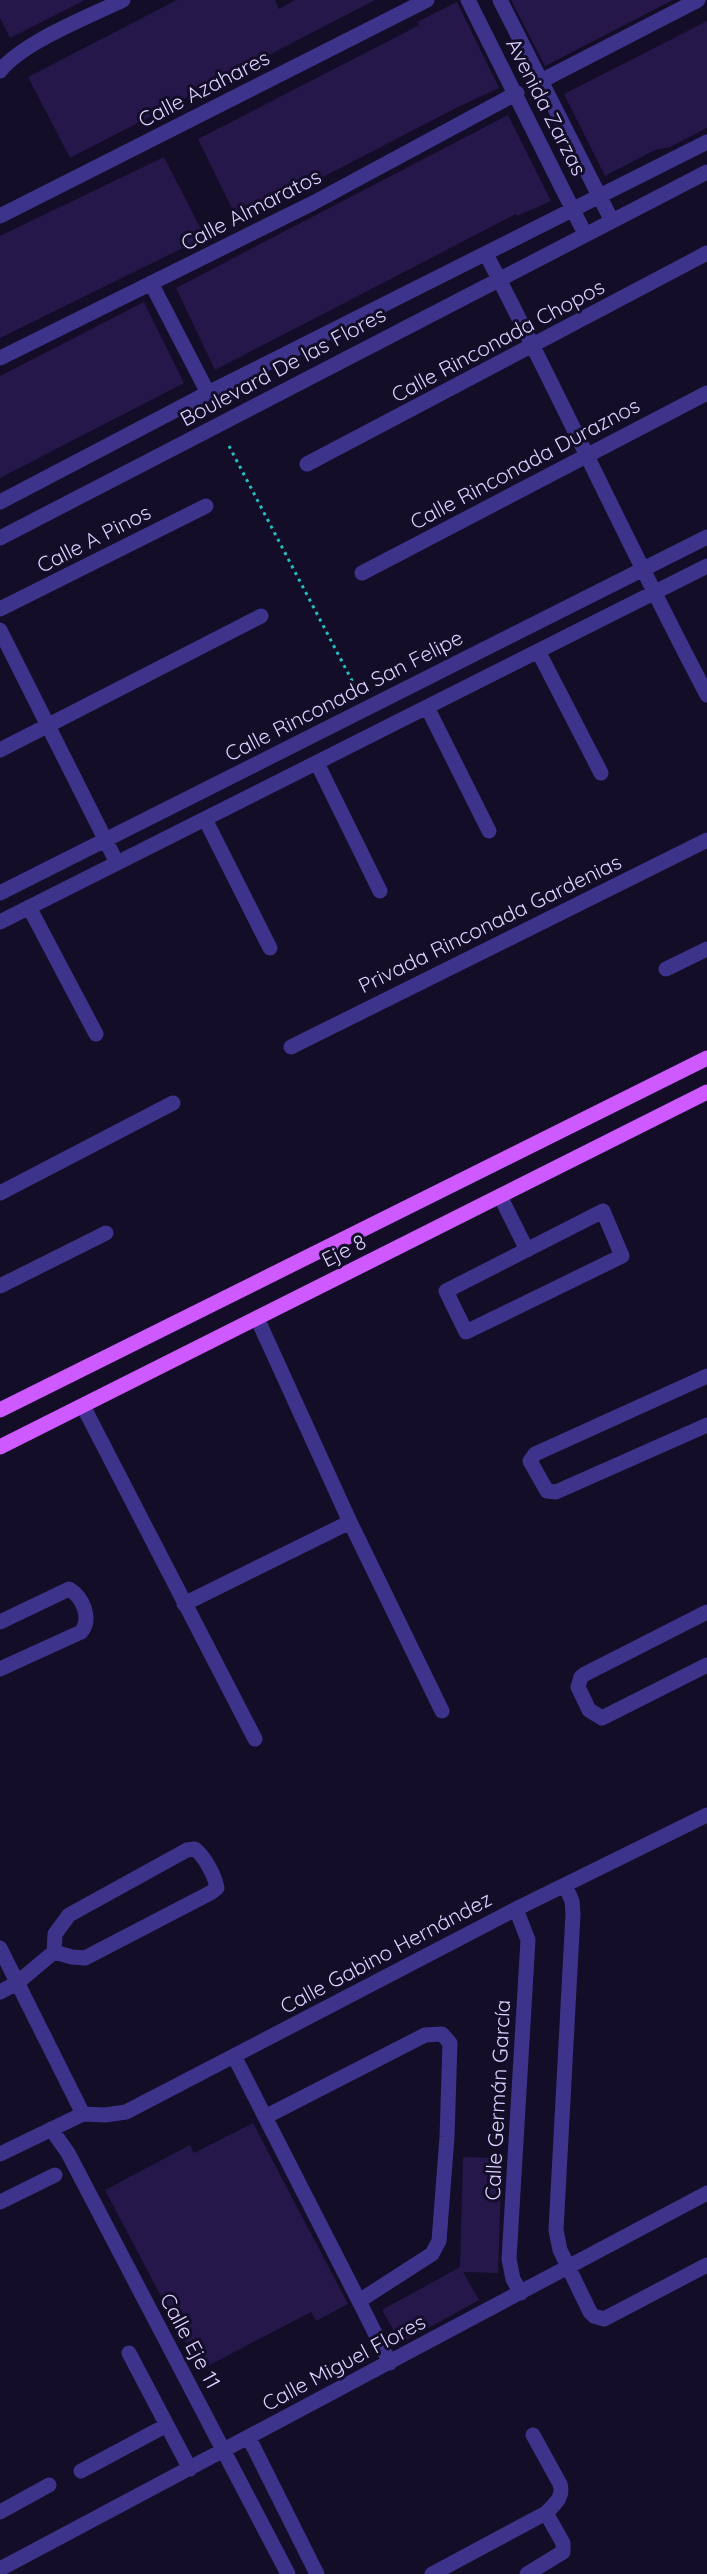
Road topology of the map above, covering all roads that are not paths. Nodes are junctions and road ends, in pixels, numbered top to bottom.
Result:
1 (123, 0) edge
2 (427, 0) edge
3 (468, 0) edge
4 (500, 0) edge
5 (698, 0) edge
6 (510, 21) junction
7 (486, 34) junction
8 (0, 71) edge
9 (541, 81) junction
10 (517, 93) junction
11 (707, 142) edge
12 (707, 172) edge
13 (599, 195) junction
14 (573, 208) junction
15 (0, 216) edge
16 (612, 221) junction
17 (585, 234) junction
18 (707, 253) edge
19 (486, 254) junction
20 (498, 278) junction
21 (151, 283) junction
22 (532, 347) junction
23 (0, 358) edge
24 (208, 393) junction
25 (707, 393) edge
26 (587, 454) junction
27 (307, 464) dead end
28 (0, 502) edge
29 (206, 506) dead end
30 (707, 537) edge
31 (0, 538) edge
32 (707, 566) edge
33 (642, 570) junction
34 (362, 573) dead end
35 (654, 593) junction
36 (0, 609) edge
37 (261, 616) dead end
38 (0, 630) edge
39 (538, 651) junction
40 (707, 695) edge
41 (426, 707) junction
42 (48, 725) junction
43 (0, 750) edge
44 (317, 762) junction
45 (601, 773) dead end
46 (205, 819) junction
47 (489, 831) dead end
48 (105, 840) junction
49 (707, 840) edge
50 (117, 863) junction
51 (380, 891) dead end
52 (0, 893) edge
53 (29, 907) junction
54 (0, 922) edge
55 (270, 948) dead end
56 (707, 949) edge
57 (666, 969) dead end
58 (96, 1034) dead end
59 (291, 1047) dead end
60 (707, 1058) edge
61 (707, 1092) edge
62 (173, 1103) dead end
63 (0, 1193) edge
64 (500, 1196) junction
65 (106, 1233) dead end
66 (527, 1250) junction
67 (0, 1286) edge
68 (257, 1318) junction
69 (707, 1376) edge
70 (83, 1406) junction
71 (0, 1410) edge
72 (707, 1425) edge
73 (0, 1447) edge
74 (350, 1522) junction
75 (184, 1604) junction
76 (707, 1612) edge
77 (0, 1622) edge
78 (707, 1665) edge
79 (0, 1669) edge
80 (442, 1711) dead end
81 (255, 1739) dead end
82 (707, 1815) edge
83 (565, 1885) junction
84 (516, 1909) junction
85 (0, 1948) edge
86 (54, 1952) junction
87 (17, 1983) junction
88 (0, 1992) edge
89 (234, 2056) junction
90 (83, 2114) junction
91 (265, 2117) junction
92 (51, 2129) junction
93 (0, 2154) edge
94 (55, 2175) dead end
95 (707, 2193) edge
96 (0, 2201) edge
97 (707, 2265) edge
98 (568, 2267) junction
99 (521, 2293) junction
100 (359, 2301) junction
101 (129, 2353) dead end
102 (390, 2363) junction
103 (167, 2425) junction
104 (533, 2435) dead end
105 (249, 2438) junction
106 (224, 2451) junction
107 (190, 2469) junction
108 (81, 2471) dead end
109 (49, 2485) dead end
110 (0, 2512) edge
111 (546, 2513) junction
112 (0, 2569) edge
113 (288, 2574) edge
114 (317, 2574) edge
115 (432, 2574) edge
116 (527, 2574) edge

1 - 8 street
2 - 15 street, Calle Azahares
3 - 7 street, Avenida Zarzas
4 - 6 street, Avenida Zarzas
5 - 9 street
6 - 7 street
6 - 9 street, Avenida Zarzas
7 - 10 street, Avenida Zarzas
9 - 13 street, Avenida Zarzas
10 - 14 street, Avenida Zarzas
10 - 21 street, Calle Almaratos
11 - 13 street
12 - 16 street
13 - 14 street
13 - 16 street, Avenida Zarzas
14 - 17 street, Avenida Zarzas
14 - 19 street, Boulevard De las Flores
16 - 17 street
17 - 20 street, Boulevard De las Flores
18 - 22 street, Calle Rinconada Chopos
19 - 20 street
19 - 24 street, Boulevard De las Flores
20 - 22 street
20 - 31 street, Boulevard De las Flores
21 - 23 street, Calle Almaratos
21 - 24 street
22 - 26 street
22 - 27 street, Calle Rinconada Chopos
24 - 28 street, Boulevard De las Flores
25 - 26 street, Calle Rinconada Duraznos
26 - 33 street
26 - 34 street, Calle Rinconada Duraznos
29 - 36 street, Calle A Pinos
30 - 33 street, Calle Rinconada San Felipe
32 - 35 street
33 - 35 street
33 - 48 street, Calle Rinconada San Felipe
35 - 39 street
35 - 40 street
37 - 42 street
38 - 42 street
39 - 41 street
39 - 45 street
41 - 44 street
41 - 47 street
42 - 43 street
42 - 48 street
44 - 46 street
44 - 51 street
46 - 50 street
46 - 55 street
48 - 50 street
48 - 52 street, Calle Rinconada San Felipe
49 - 59 street, Privada Rinconada Gardenias
50 - 53 street
53 - 54 street
53 - 58 street
56 - 57 street
60 - 71 main road, Eje 8
61 - 64 main road, Eje 8
62 - 63 street
64 - 66 street
64 - 68 main road, Eje 8
65 - 67 street
66 - 66 street
68 - 70 main road, Eje 8
68 - 74 street
69 - 72 street
70 - 73 main road, Eje 8
70 - 75 street
74 - 75 street
74 - 80 street
75 - 81 street
76 - 78 street
77 - 79 street
82 - 83 street, Calle Gabino Hernández
83 - 84 street, Calle Gabino Hernández
83 - 98 street
84 - 89 street, Calle Gabino Hernández
84 - 99 street, Calle Germán García
85 - 87 street
86 - 86 street
86 - 87 street
87 - 88 street
87 - 90 street
89 - 90 street, Calle Gabino Hernández
89 - 91 street
90 - 92 street
91 - 100 street
91 - 100 street
92 - 93 street
92 - 106 street, Calle Eje 11
94 - 96 street
95 - 98 street, Calle Miguel Flores
97 - 98 street
98 - 99 street, Calle Miguel Flores
99 - 102 street, Calle Miguel Flores
100 - 102 street
101 - 103 street
102 - 105 street, Calle Miguel Flores
103 - 107 street
103 - 108 street
104 - 111 street
105 - 106 street, Calle Miguel Flores
105 - 114 street
106 - 107 street, Calle Miguel Flores
106 - 113 street, Calle Eje 11
107 - 112 street, Calle Miguel Flores
109 - 110 street
111 - 115 street
111 - 116 street

